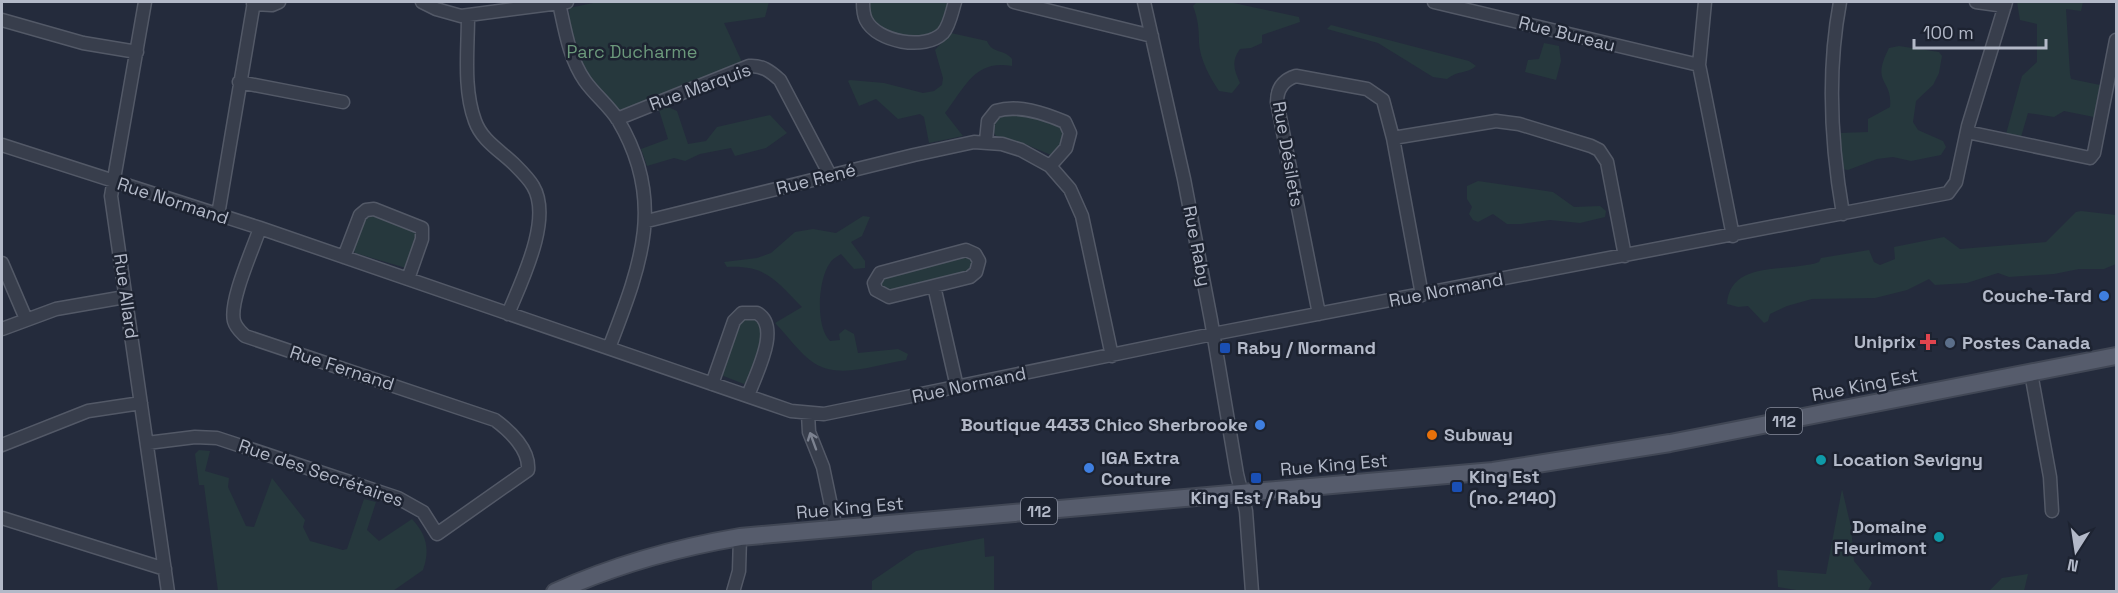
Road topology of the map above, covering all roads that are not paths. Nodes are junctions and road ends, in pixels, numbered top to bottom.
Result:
1 (145, 2) edge
2 (279, 2) edge
3 (422, 2) edge
4 (563, 2) edge
5 (862, 2) edge
6 (955, 2) edge
7 (1014, 2) edge
8 (1144, 2) edge
9 (1434, 2) edge
10 (1705, 2) edge
11 (1840, 2) edge
12 (1976, 2) edge
13 (254, 3) edge
14 (2006, 4) edge
15 (468, 16) junction
16 (2, 20) edge
17 (1152, 36) junction
18 (2116, 40) edge
19 (137, 52) junction
20 (1699, 65) junction
21 (239, 82) junction
22 (343, 102) dead end
23 (617, 119) junction
24 (1967, 132) junction
25 (1393, 138) junction
26 (986, 141) junction
27 (2, 145) edge
28 (1050, 166) junction
29 (830, 175) junction
30 (114, 182) junction
31 (1843, 214) junction
32 (218, 215) junction
33 (646, 221) junction
34 (260, 228) junction
35 (1733, 236) junction
36 (1625, 256) junction
37 (344, 257) junction
38 (2, 263) edge
39 (408, 279) junction
40 (934, 286) junction
41 (1422, 295) junction
42 (125, 297) junction
43 (508, 314) junction
44 (1319, 314) junction
45 (26, 319) junction
46 (2, 329) edge
47 (1213, 334) junction
48 (609, 348) junction
49 (1112, 356) junction
50 (2116, 356) edge
51 (2031, 373) junction
52 (712, 384) junction
53 (957, 387) junction
54 (748, 396) junction
55 (141, 403) junction
56 (808, 414) junction
57 (147, 444) junction
58 (2, 445) edge
59 (528, 464) joint
60 (1242, 492) junction
61 (2052, 511) dead end
62 (2, 518) edge
63 (836, 529) junction
64 (740, 537) junction
65 (165, 569) junction
66 (168, 591) edge
67 (555, 591) edge
68 (733, 591) edge
69 (1252, 591) edge

1 - 19 street, Rue Allard
2 - 13 street
3 - 15 street
4 - 15 street
4 - 23 street
5 - 6 street
7 - 17 street
8 - 17 street, Rue Raby
9 - 20 street, Rue Bureau
10 - 20 street
11 - 31 street
12 - 14 street
13 - 21 street
14 - 24 street, Rue Normand
15 - 43 street
16 - 19 street
17 - 47 street, Rue Raby
18 - 24 street
19 - 30 street, Rue Allard
20 - 35 street
21 - 22 street
21 - 32 street
23 - 29 street, Rue Marquis
23 - 33 street
24 - 31 street, Rue Normand
25 - 36 street
25 - 41 street, Rue Désilets
25 - 44 street, Rue Désilets
26 - 28 street, Rue René
26 - 28 street
26 - 29 street, Rue René
27 - 30 street, Rue Normand
28 - 49 street, Rue René
29 - 33 street, Rue René
30 - 32 street, Rue Normand
30 - 42 street, Rue Allard
31 - 35 street, Rue Normand
32 - 34 street, Rue Normand
33 - 48 street
34 - 37 street, Rue Normand
34 - 59 street, Rue Fernand
35 - 36 street, Rue Normand
36 - 41 street, Rue Normand
37 - 39 street, Rue Normand
37 - 39 street
38 - 45 street
39 - 43 street, Rue Normand
40 - 40 street
40 - 53 street
41 - 44 street, Rue Normand
42 - 45 street
42 - 55 street, Rue Allard
43 - 48 street, Rue Normand
44 - 47 street, Rue Normand
45 - 46 street
47 - 49 street, Rue Normand
47 - 60 street, Rue Raby
48 - 52 street, Rue Normand
49 - 53 street, Rue Normand
50 - 51 main road, Rue King Est / 112
51 - 60 main road, Rue King Est / 112
51 - 61 street
52 - 54 street, Rue Normand
52 - 54 street
53 - 56 street, Rue Normand
54 - 56 street, Rue Normand
55 - 57 street, Rue Allard
55 - 58 street
63 -> 56 street
57 - 59 street, Rue des Secrétaires
57 - 65 street, Rue Allard
60 - 63 main road, Rue King Est / 112
60 - 69 street, Rue Raby
62 - 65 street
63 - 64 main road, Rue King Est / 112
64 - 67 main road, Rue King Est / 112
64 - 68 street
65 - 66 street, Rue Allard

